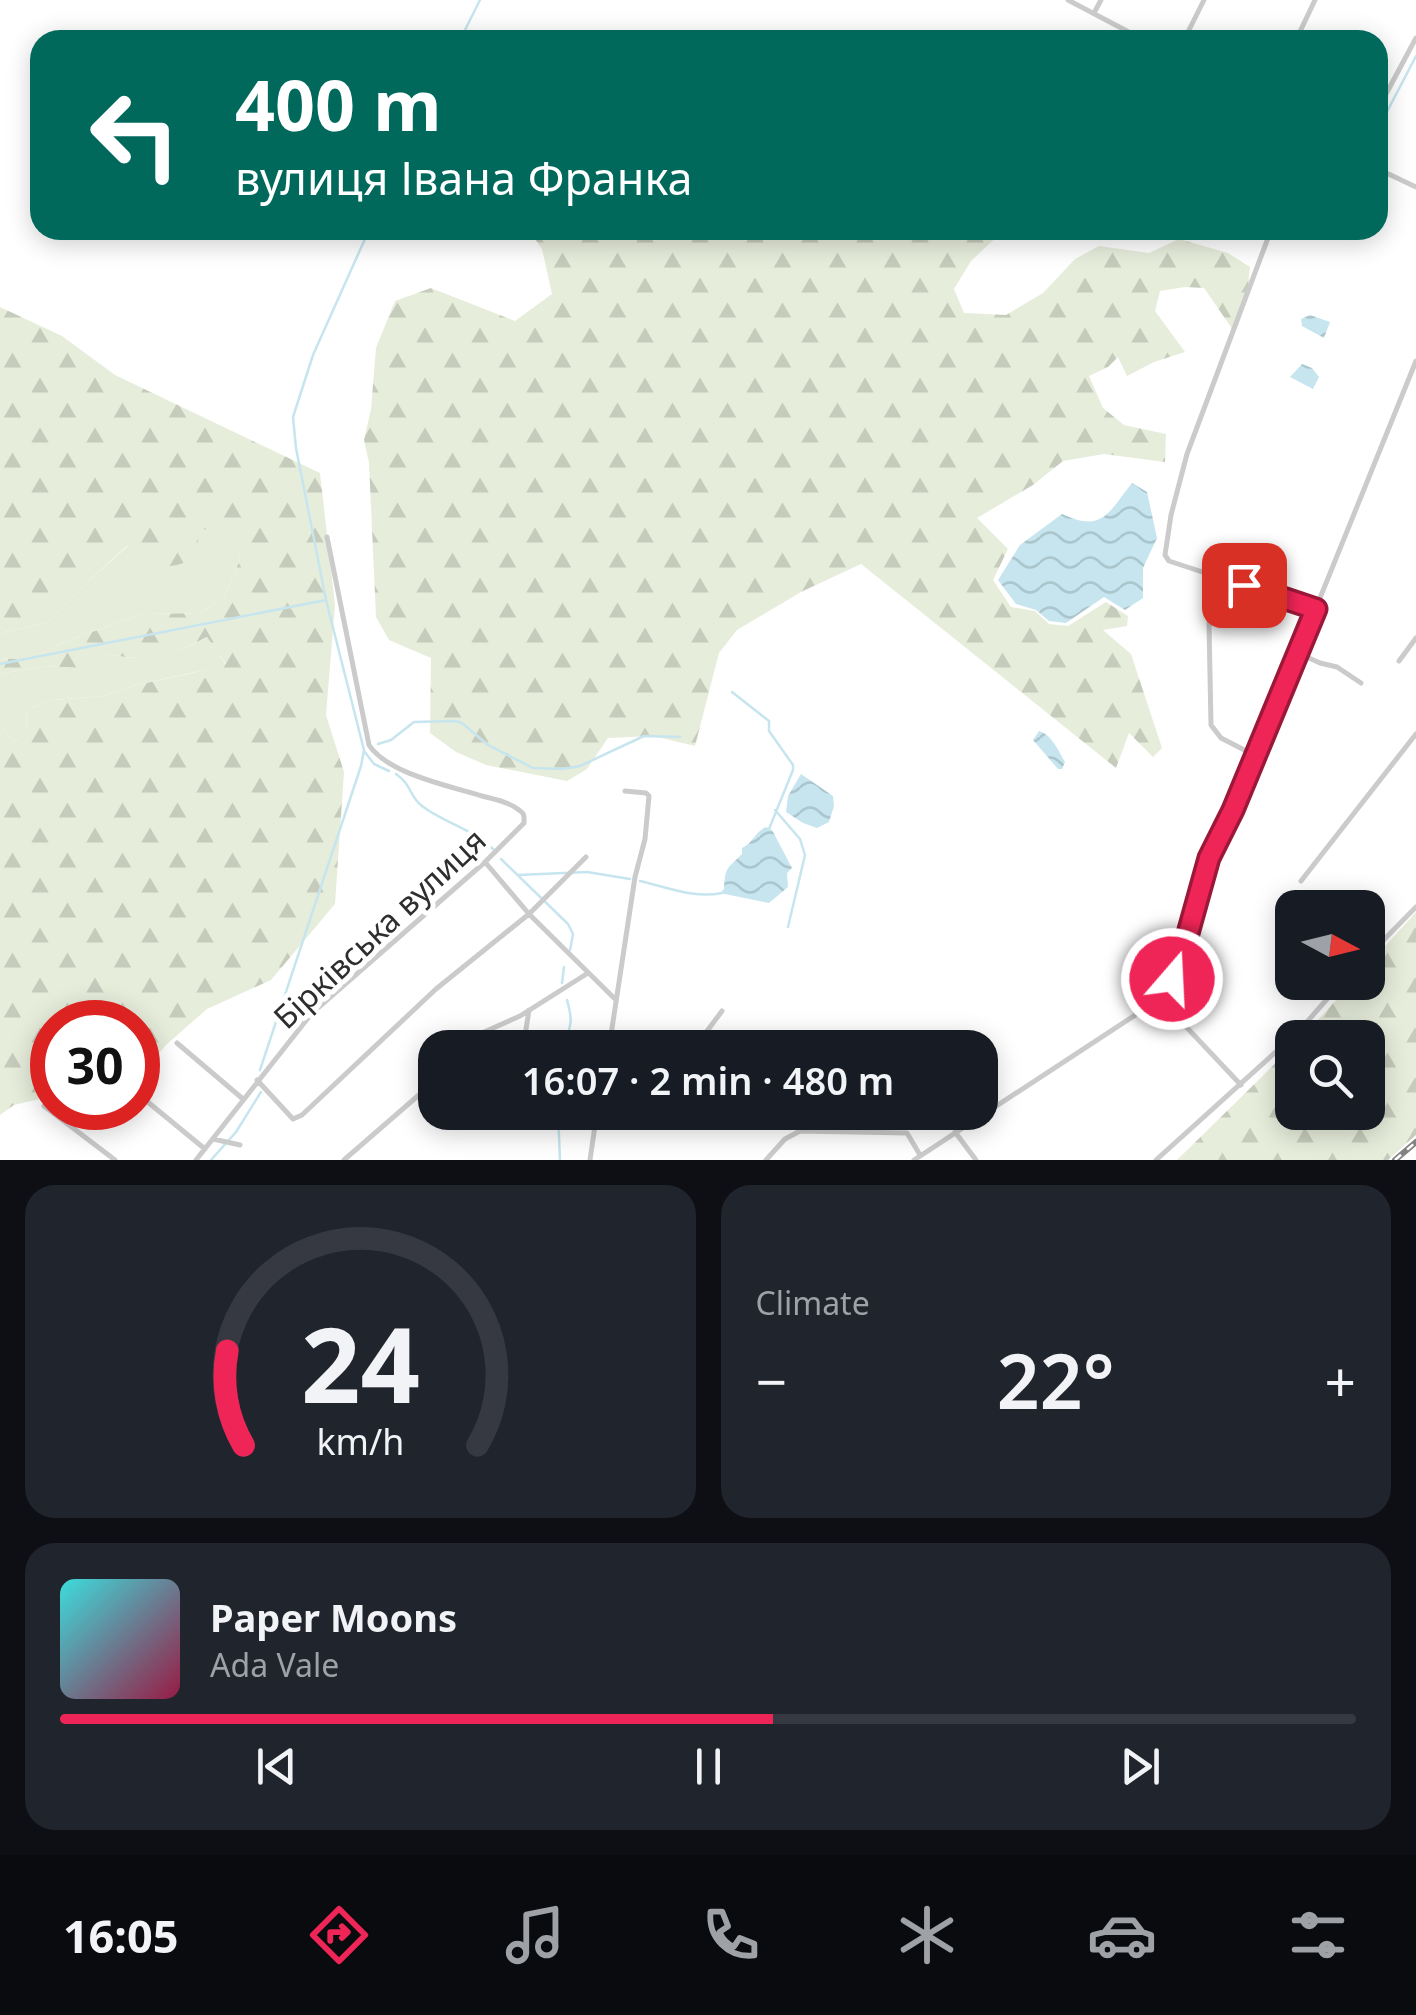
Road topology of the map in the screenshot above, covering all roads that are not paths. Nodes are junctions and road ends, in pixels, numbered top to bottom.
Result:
1 (1068, 0) edge
2 (1100, 0) edge
3 (1204, 0) edge
4 (1316, 0) edge
5 (1094, 14) junction
6 (1125, 30) edge
7 (1189, 30) edge
8 (1301, 30) edge
9 (1416, 38) edge
10 (1388, 90) edge
11 (1388, 174) edge
12 (1416, 187) edge
13 (1268, 240) edge
14 (1416, 361) edge
15 (327, 537) dead end
16 (1208, 572) junction
17 (1316, 609) junction
18 (1416, 638) edge
19 (1298, 652) junction
20 (1399, 661) dead end
21 (1362, 683) dead end
22 (1416, 734) edge
23 (1256, 756) junction
24 (625, 791) dead end
25 (586, 857) dead end
26 (485, 862) junction
27 (1301, 882) dead end
28 (1416, 907) edge
29 (529, 914) junction
30 (1385, 939) edge
31 (588, 973) junction
32 (1159, 998) junction
33 (614, 999) junction
34 (1326, 1000) edge
35 (530, 1010) junction
36 (722, 1011) dead end
37 (489, 1030) edge
38 (526, 1030) edge
39 (610, 1030) edge
40 (707, 1030) edge
41 (177, 1043) dead end
42 (257, 1080) junction
43 (1241, 1085) junction
44 (418, 1095) edge
45 (243, 1099) junction
46 (160, 1112) edge
47 (76, 1130) edge
48 (594, 1130) edge
49 (800, 1131) joint
50 (955, 1132) junction
51 (213, 1139) junction
52 (240, 1145) dead end
53 (205, 1149) junction
54 (917, 1158) edge
55 (115, 1160) edge
56 (196, 1160) edge
57 (344, 1160) edge
58 (590, 1160) edge
59 (766, 1160) edge
60 (976, 1160) edge
61 (1156, 1160) edge

1 - 5 street
2 - 5 street
3 - 7 street
4 - 8 street
5 - 6 street
9 - 10 street
11 - 12 street
13 - 16 street
14 - 17 street
15 - 26 street, Бірківська вулиця
16 - 17 street
16 - 23 street
17 - 19 street
18 - 20 street
19 - 21 street
19 - 23 street
22 - 27 street
23 - 32 street
24 - 33 street
25 - 29 street
26 - 29 street
26 - 42 street, Бірківська вулиця
28 - 30 street
29 - 31 street
29 - 42 street
31 - 33 street
31 - 35 street
32 - 43 street
32 - 50 street
33 - 39 street
34 - 43 street
35 - 37 street
35 - 38 street
36 - 40 street
41 - 45 street
42 - 45 street, Бірківська вулиця
43 - 61 street
44 - 57 street
45 - 51 street, Бірківська вулиця
46 - 53 street
47 - 55 street
48 - 58 street
49 - 54 street
49 - 59 street
50 - 54 street
50 - 60 street
51 - 52 street
51 - 53 street, Бірківська вулиця
53 - 56 street, Бірківська вулиця

